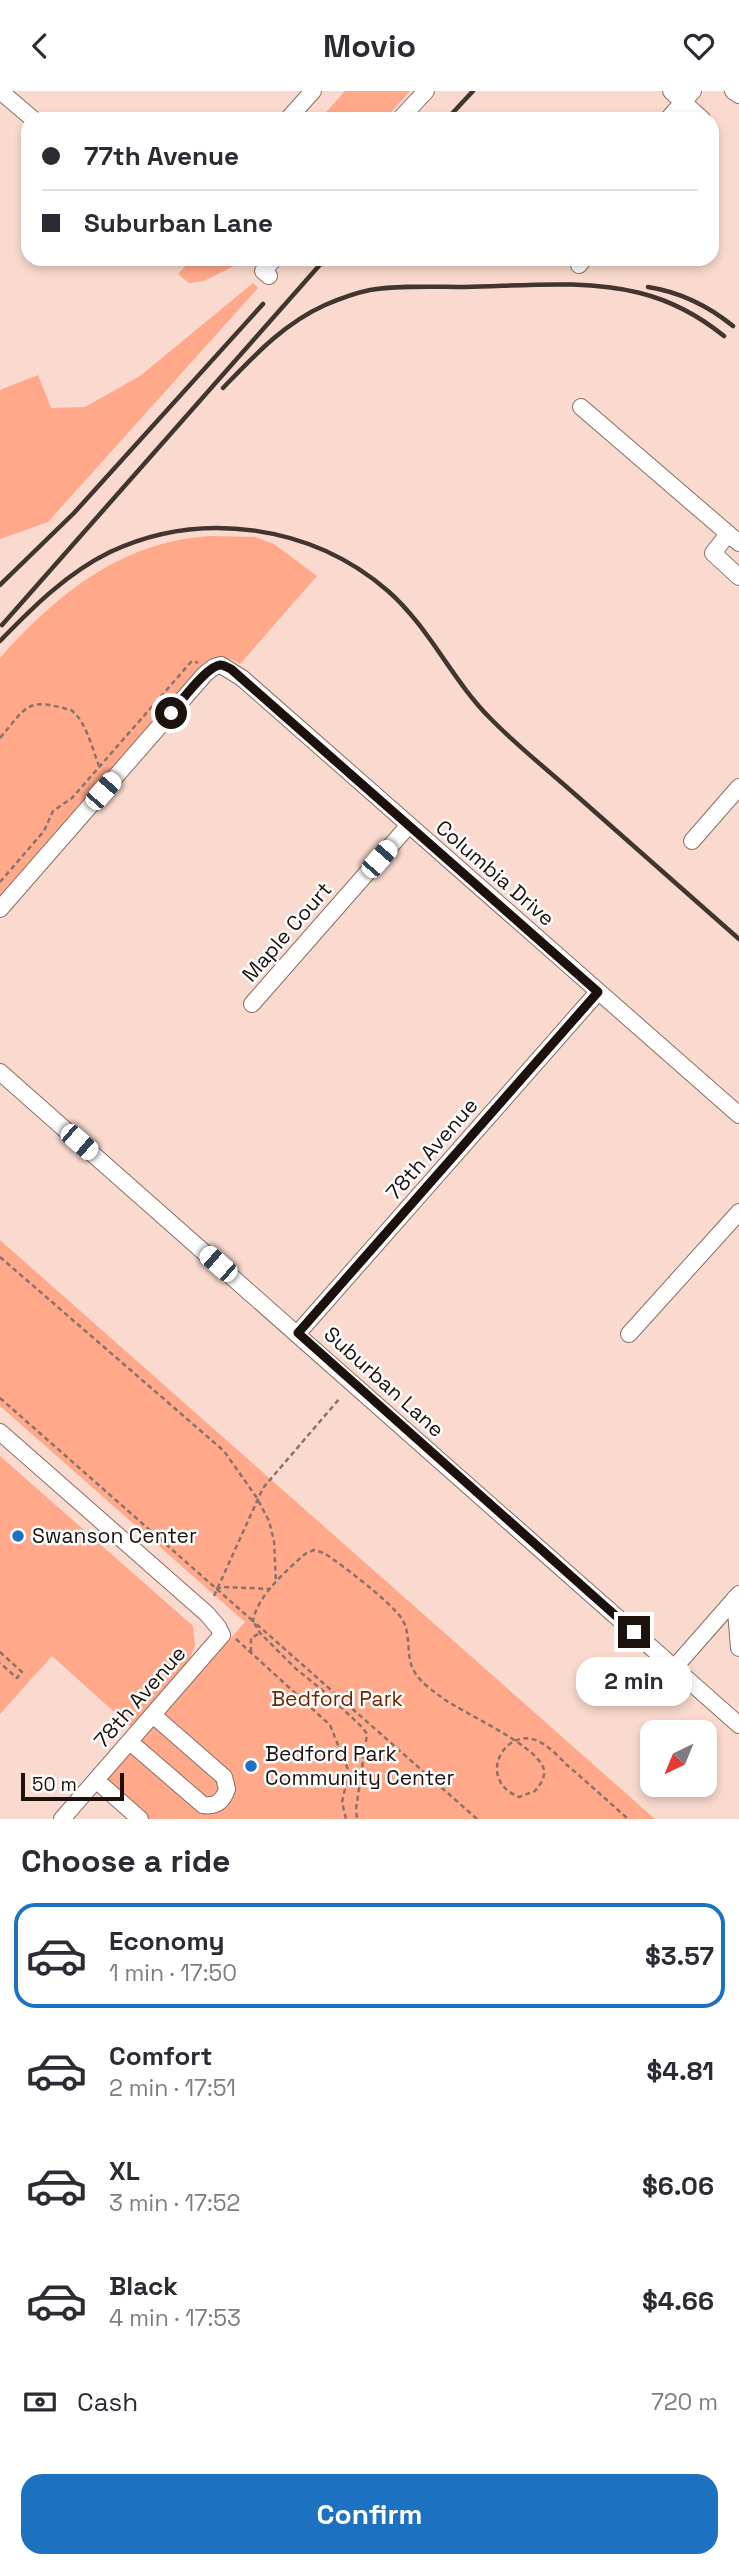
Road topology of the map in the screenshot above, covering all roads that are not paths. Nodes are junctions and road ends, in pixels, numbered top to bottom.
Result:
1 (0, 91) edge
2 (313, 91) edge
3 (426, 91) edge
4 (671, 91) edge
5 (733, 91) edge
6 (739, 95) edge
7 (688, 97) edge
8 (25, 112) edge
9 (294, 112) edge
10 (406, 112) edge
11 (674, 112) edge
12 (698, 112) edge
13 (268, 266) edge
14 (269, 276) dead end
15 (581, 407) dead end
16 (734, 539) edge
17 (739, 577) edge
18 (739, 787) edge
19 (409, 825) junction
20 (691, 841) dead end
21 (0, 909) edge
22 (598, 992) junction
23 (252, 1004) dead end
24 (0, 1072) edge
25 (739, 1115) edge
26 (739, 1212) edge
27 (298, 1333) junction
28 (629, 1334) dead end
29 (0, 1432) edge
30 (737, 1596) edge
31 (739, 1648) edge
32 (674, 1668) junction
33 (153, 1715) junction
34 (739, 1725) edge
35 (130, 1742) junction
36 (96, 1780) junction
37 (62, 1819) edge
38 (140, 1819) edge

1 - 8 street
2 - 9 street
3 - 10 street
4 - 7 street
5 - 6 street
7 - 11 street
7 - 12 street
13 - 14 street
15 - 16 street
16 - 17 street
18 - 20 street
19 - 21 street, Columbia Drive
19 - 22 street, Columbia Drive
19 - 23 street, Maple Court
22 - 25 street, Columbia Drive
22 - 27 street, 78th Avenue
24 - 27 street, Suburban Lane
26 - 28 street
27 - 32 street, Suburban Lane
29 - 33 street, 78th Avenue
30 - 31 street
30 - 32 street
32 - 34 street, Suburban Lane
33 - 35 street, 78th Avenue
33 - 35 street
35 - 36 street, 78th Avenue
36 - 37 street, 78th Avenue
36 - 38 street

